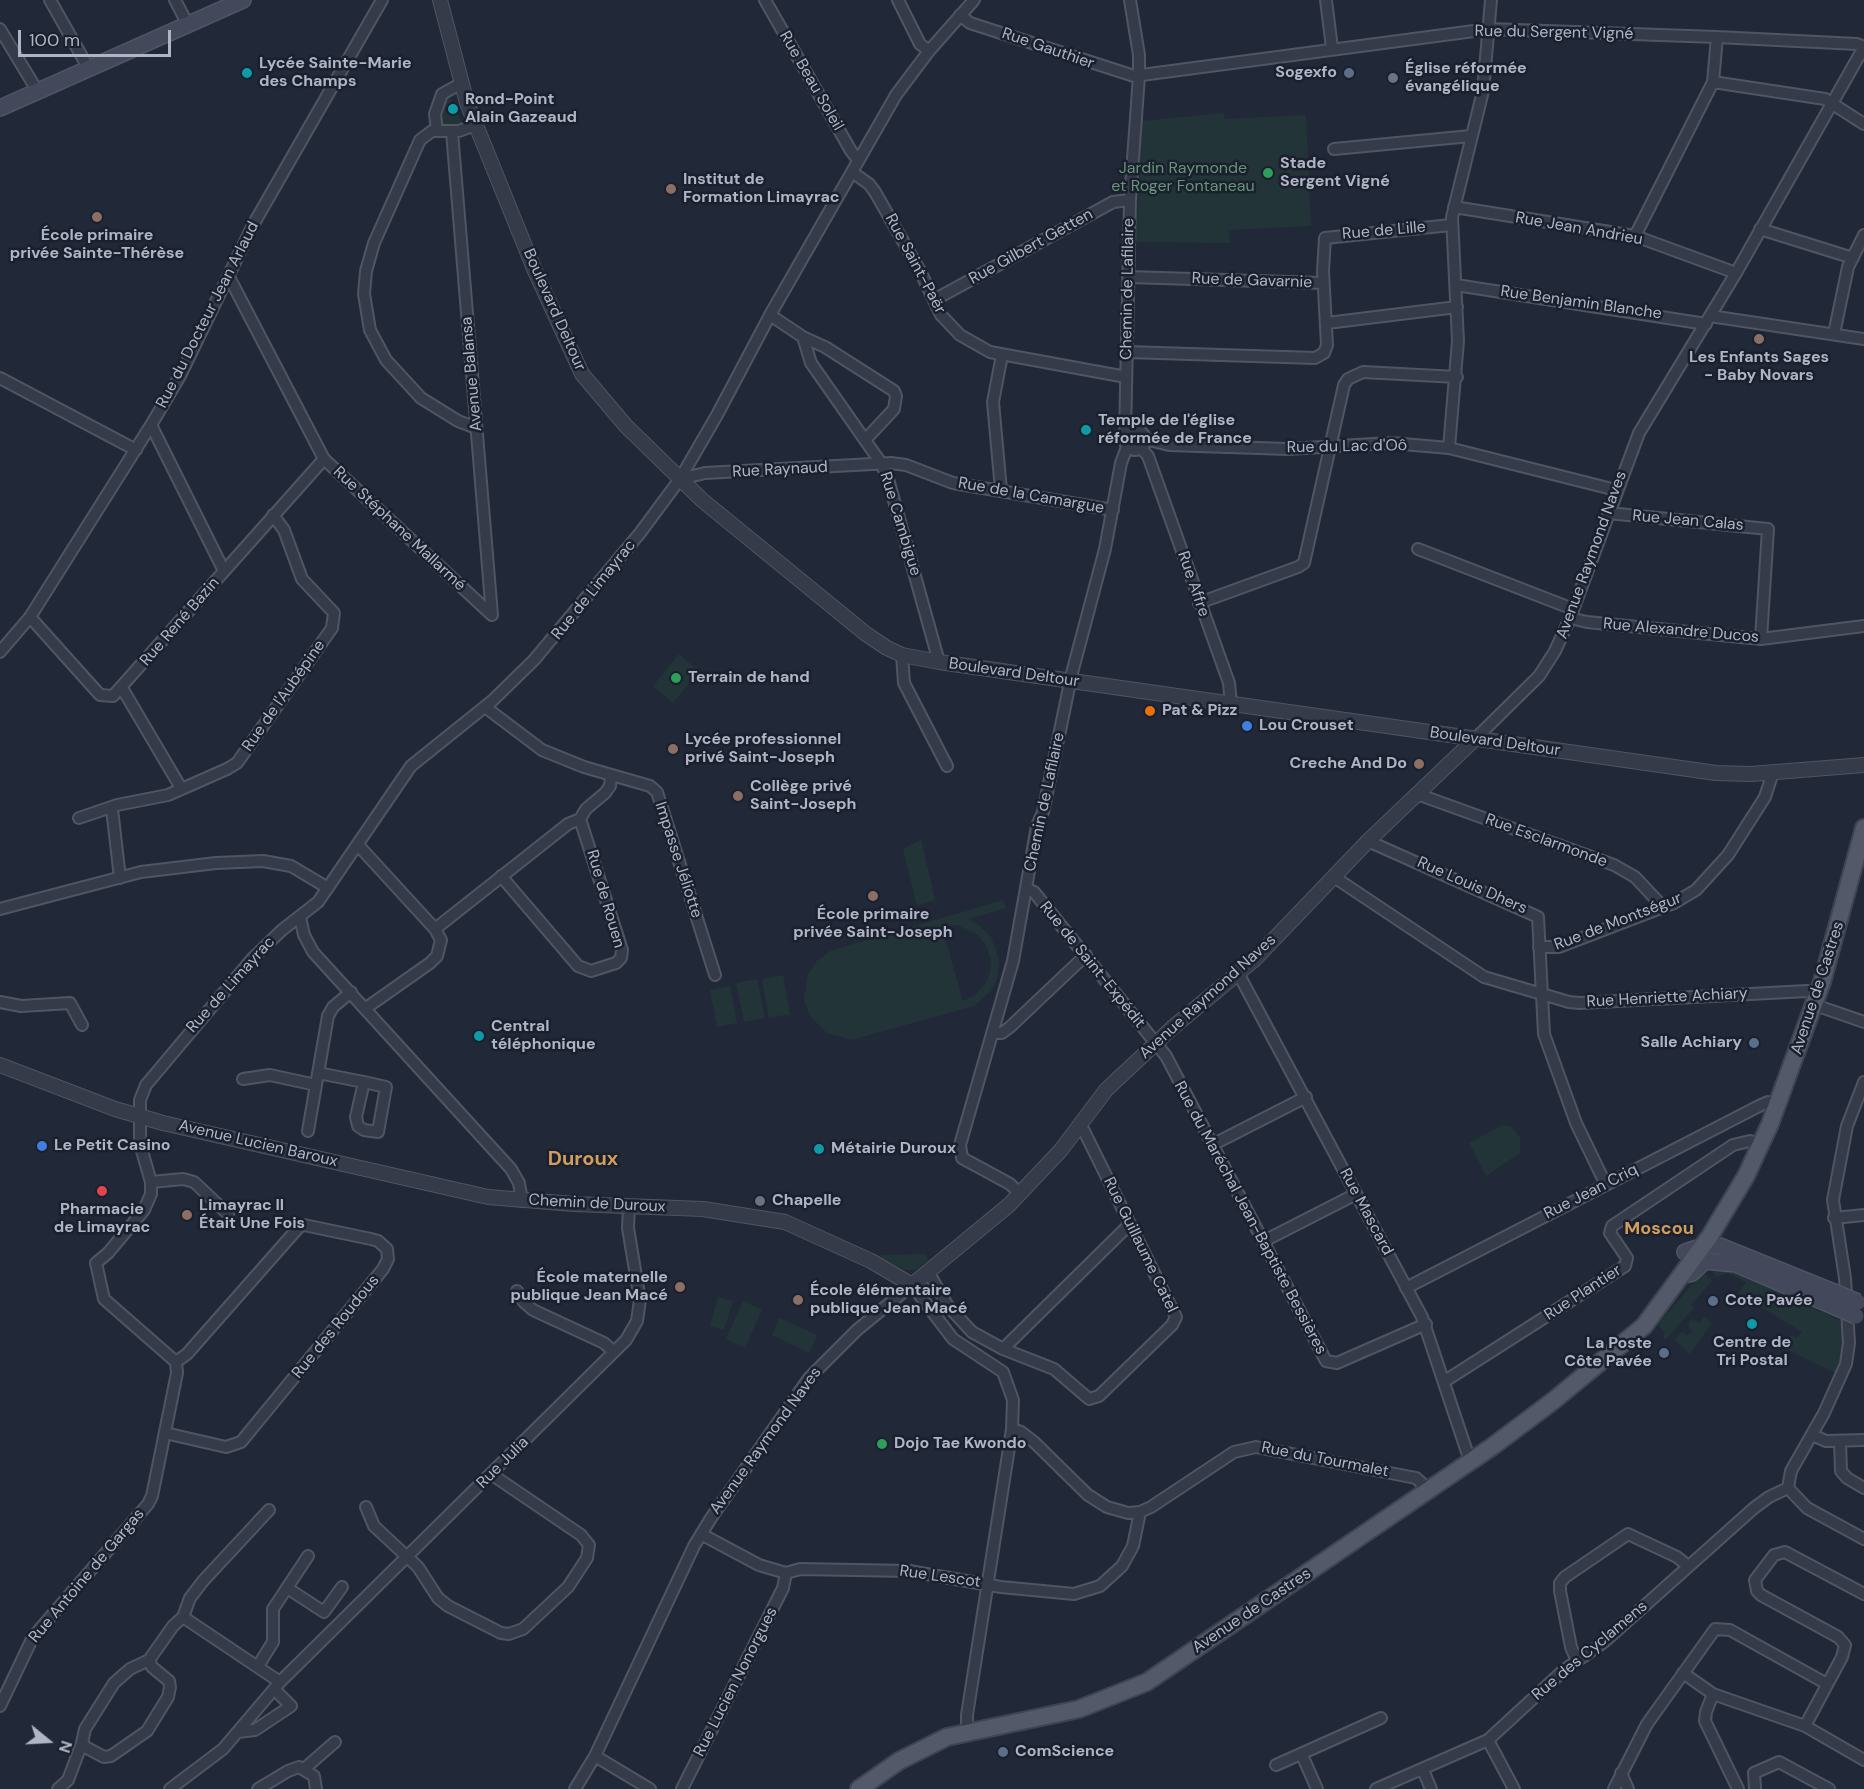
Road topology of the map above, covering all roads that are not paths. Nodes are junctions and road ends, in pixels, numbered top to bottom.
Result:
1 (50, 0) edge
2 (175, 0) edge
3 (243, 0) edge
4 (382, 0) edge
5 (440, 0) edge
6 (765, 0) edge
7 (898, 0) edge
8 (974, 0) edge
9 (1130, 0) edge
10 (1326, 0) edge
11 (1491, 0) edge
12 (960, 15) junction
13 (187, 23) junction
14 (0, 29) edge
15 (1489, 29) junction
16 (1717, 37) junction
17 (1864, 47) edge
18 (1332, 48) junction
19 (929, 51) junction
20 (90, 69) junction
21 (1139, 76) junction
22 (1713, 82) junction
23 (460, 84) junction
24 (38, 92) junction
25 (1831, 103) junction
26 (0, 108) edge
27 (1864, 124) edge
28 (475, 125) junction
29 (437, 131) junction
30 (452, 132) junction
31 (1471, 136) junction
32 (1334, 149) dead end
33 (858, 160) junction
34 (852, 172) junction
35 (1130, 200) junction
36 (1454, 207) junction
37 (1451, 225) junction
38 (1760, 229) junction
39 (1864, 235) edge
40 (1635, 236) junction
41 (1853, 258) junction
42 (1736, 273) junction
43 (229, 277) junction
44 (1128, 277) junction
45 (1323, 283) junction
46 (1456, 285) junction
47 (934, 300) junction
48 (1457, 307) junction
49 (770, 315) junction
50 (1708, 320) junction
51 (1327, 323) junction
52 (1834, 334) junction
53 (803, 337) junction
54 (1864, 339) edge
55 (1127, 352) junction
56 (1002, 355) junction
57 (1126, 377) junction
58 (1456, 377) junction
59 (0, 378) edge
60 (1125, 400) junction
61 (152, 425) junction
62 (476, 428) junction
63 (866, 439) junction
64 (1141, 439) junction
65 (1126, 442) junction
66 (1162, 444) junction
67 (1331, 445) junction
68 (1449, 448) junction
69 (136, 450) junction
70 (324, 459) junction
71 (881, 463) junction
72 (1151, 465) junction
73 (680, 479) junction
74 (1001, 490) junction
75 (1616, 490) junction
76 (1113, 510) junction
77 (1608, 513) junction
78 (273, 516) junction
79 (1418, 549) dead end
80 (224, 571) junction
81 (1199, 603) junction
82 (1572, 614) junction
83 (492, 615) joint
84 (30, 617) junction
85 (1864, 626) edge
86 (1761, 639) junction
87 (0, 652) edge
88 (902, 655) junction
89 (939, 662) junction
90 (1070, 682) junction
91 (122, 688) junction
92 (1231, 704) junction
93 (485, 707) junction
94 (1476, 738) junction
95 (1864, 765) edge
96 (947, 766) dead end
97 (1773, 772) junction
98 (611, 776) junction
99 (182, 788) junction
100 (1417, 794) junction
101 (112, 809) junction
102 (79, 818) dead end
103 (580, 819) junction
104 (1864, 828) edge
105 (1368, 841) junction
106 (358, 845) junction
107 (501, 876) junction
108 (1334, 877) junction
109 (120, 878) junction
110 (328, 888) junction
111 (1028, 890) junction
112 (1663, 907) junction
113 (0, 909) edge
114 (300, 917) junction
115 (435, 929) junction
116 (1539, 947) junction
117 (1086, 955) junction
118 (1238, 973) junction
119 (715, 975) dead end
120 (351, 992) junction
121 (1540, 994) junction
122 (1816, 999) junction
123 (0, 1002) edge
124 (366, 1008) junction
125 (1864, 1022) edge
126 (82, 1025) dead end
127 (992, 1033) junction
128 (1155, 1043) junction
129 (0, 1065) edge
130 (318, 1073) junction
131 (243, 1079) dead end
132 (364, 1082) junction
133 (1864, 1082) edge
134 (316, 1085) junction
135 (1306, 1097) junction
136 (1778, 1104) junction
137 (139, 1116) junction
138 (1078, 1126) junction
139 (308, 1131) dead end
140 (1761, 1144) junction
141 (1212, 1145) junction
142 (151, 1182) junction
143 (1606, 1185) junction
144 (1731, 1186) junction
145 (1020, 1194) junction
146 (1356, 1194) junction
147 (522, 1201) junction
148 (629, 1206) junction
149 (228, 1214) dead end
150 (1864, 1215) edge
151 (1834, 1218) junction
152 (1130, 1224) junction
153 (1264, 1241) junction
154 (1710, 1247) junction
155 (1684, 1252) junction
156 (1736, 1264) junction
157 (928, 1272) junction
158 (912, 1285) junction
159 (1406, 1288) junction
160 (517, 1291) dead end
161 (1834, 1299) junction
162 (1860, 1310) edge
163 (1426, 1324) junction
164 (1003, 1349) junction
165 (614, 1352) junction
166 (1606, 1356) junction
167 (176, 1362) junction
168 (1445, 1381) junction
169 (1012, 1429) junction
170 (165, 1433) junction
171 (1812, 1435) junction
172 (1864, 1440) edge
173 (1840, 1441) junction
174 (1470, 1461) junction
175 (491, 1474) junction
176 (1788, 1488) junction
177 (1864, 1488) edge
178 (1429, 1490) junction
179 (366, 1507) dead end
180 (269, 1510) dead end
181 (1140, 1512) junction
182 (700, 1534) junction
183 (1864, 1539) edge
184 (308, 1556) dead end
185 (406, 1558) junction
186 (1688, 1566) junction
187 (786, 1573) junction
188 (987, 1583) junction
189 (342, 1587) dead end
190 (287, 1588) junction
191 (1863, 1591) edge
192 (183, 1617) junction
193 (149, 1660) junction
194 (1577, 1660) junction
195 (258, 1666) junction
196 (1683, 1673) junction
197 (1827, 1684) junction
198 (277, 1685) junction
199 (1713, 1694) junction
200 (0, 1706) edge
201 (1381, 1718) dead end
202 (1805, 1726) junction
203 (967, 1731) junction
204 (238, 1732) junction
205 (1488, 1740) junction
206 (335, 1742) dead end
207 (82, 1743) junction
208 (1302, 1755) junction
209 (595, 1756) junction
210 (1864, 1760) edge
211 (1276, 1765) dead end
212 (304, 1768) junction
213 (1423, 1770) junction
214 (1621, 1773) junction
215 (58, 1789) edge
216 (170, 1789) edge
217 (258, 1789) edge
218 (316, 1789) edge
219 (575, 1789) edge
220 (650, 1789) edge
221 (682, 1789) edge
222 (860, 1789) edge
223 (1317, 1789) edge
224 (1376, 1789) edge
225 (1431, 1789) edge
226 (1514, 1789) edge
227 (1614, 1789) edge
228 (1628, 1789) edge
229 (1738, 1789) edge
230 (1753, 1789) edge
231 (1829, 1789) edge

1 - 20 street
2 - 13 street
3 - 13 main road
4 - 43 street, Rue du Docteur Jean Arlaud
5 - 23 street, Boulevard Deltour
6 - 33 street, Rue Beau Soleil
7 - 19 street
8 - 12 street, Rue de Limayrac
9 - 21 street, Chemin de Lafilaire
10 - 18 street
11 - 15 street
12 - 19 street, Rue de Limayrac
12 - 21 street, Rue Gauthier
13 - 20 main road
14 - 24 street
15 - 16 street, Rue du Sergent Vigné
15 - 18 street, Rue du Sergent Vigné
15 - 31 street
16 - 17 street, Rue du Sergent Vigné
16 - 22 street
17 - 25 street, Avenue Raymond Naves
18 - 21 street, Rue du Sergent Vigné
19 - 33 street, Rue de Limayrac
20 - 24 main road
21 - 35 street, Chemin de Lafilaire
22 - 25 street
22 - 40 street
23 - 28 street, Boulevard Deltour
23 - 29 street
24 - 26 main road
25 - 27 street
25 - 38 street, Avenue Raymond Naves
28 - 30 street
28 - 73 street, Boulevard Deltour
29 - 30 street
29 - 62 street
30 - 62 street, Avenue Balansa
31 - 32 street
31 - 36 street
33 - 34 street, Rue de Limayrac
34 - 47 street, Rue Saint-Paër
34 - 49 street, Rue de Limayrac
35 - 44 street, Chemin de Lafilaire
35 - 47 street, Rue Gilbert Getten
36 - 37 street
36 - 40 street, Rue Jean Andrieu
37 - 45 street, Rue de Lille
37 - 46 street
38 - 41 street
38 - 42 street, Avenue Raymond Naves
39 - 41 street
40 - 42 street, Rue Jean Andrieu
41 - 52 street
42 - 50 street, Avenue Raymond Naves
43 - 61 street, Rue du Docteur Jean Arlaud
43 - 70 street, Rue Stéphane Mallarmé
44 - 45 street, Rue de Gavarnie
44 - 55 street, Chemin de Lafilaire
45 - 51 street, Rue de Gavarnie
46 - 48 street
46 - 50 street, Rue Benjamin Blanche
47 - 56 street, Rue Saint-Paër
48 - 51 street
48 - 58 street
49 - 53 street
49 - 73 street, Rue de Limayrac
50 - 52 street, Rue Benjamin Blanche
50 - 75 street, Avenue Raymond Naves
51 - 55 street, Rue de Gavarnie
52 - 54 street, Rue Benjamin Blanche
53 - 63 street, Rue Cambigue
53 - 63 street
55 - 57 street, Chemin de Lafilaire
56 - 57 street, Rue Saint-Paër
56 - 74 street
57 - 60 street, Chemin de Lafilaire
58 - 67 street
58 - 68 street
59 - 69 street
60 - 64 street, Chemin de Lafilaire
60 - 65 street, Chemin de Lafilaire
61 - 69 street, Rue du Docteur Jean Arlaud
61 - 80 street
62 - 83 street, Avenue Balansa
63 - 71 street, Rue Cambigue
64 - 65 street
64 - 65 street
64 - 66 street, Rue du Lac d'Oô
64 - 72 street, Rue Affre
65 - 76 street, Chemin de Lafilaire
66 - 67 street, Rue du Lac d'Oô
66 - 72 street
67 - 68 street, Rue du Lac d'Oô
67 - 81 street
68 - 75 street, Rue du Lac d'Oô
69 - 84 street, Rue du Docteur Jean Arlaud
70 - 78 street, Rue René Bazin
70 - 83 street, Rue Stéphane Mallarmé
71 - 73 street, Rue Raynaud
71 - 74 street, Rue de la Camargue
71 - 89 street, Rue Cambigue
72 - 81 street, Rue Affre
73 - 88 street, Boulevard Deltour
73 - 93 street, Rue de Limayrac
74 - 76 street, Rue de la Camargue
75 - 77 street, Avenue Raymond Naves
76 - 90 street, Chemin de Lafilaire
77 - 82 street, Avenue Raymond Naves
77 - 86 street, Rue Jean Calas
78 - 80 street, Rue René Bazin
78 - 99 street, Rue de l'Aubépine
79 - 82 street, Rue Alexandre Ducos
80 - 91 street, Rue René Bazin
81 - 92 street, Rue Affre
82 - 86 street, Rue Alexandre Ducos
82 - 94 street, Avenue Raymond Naves
84 - 87 street, Rue du Docteur Jean Arlaud
84 - 91 street
85 - 86 street, Rue Alexandre Ducos
88 - 89 street, Boulevard Deltour
88 - 96 street
89 - 90 street, Boulevard Deltour
90 - 92 street, Boulevard Deltour
90 - 111 street, Chemin de Lafilaire
91 - 99 street
92 - 94 street, Boulevard Deltour
93 - 98 street, Impasse Jéliotte
93 - 106 street, Rue de Limayrac
94 - 97 street, Boulevard Deltour
94 - 100 street, Avenue Raymond Naves
95 - 97 street, Boulevard Deltour
97 - 112 street, Rue de Montségur
98 - 103 street
98 - 119 street, Impasse Jéliotte
99 - 101 street, Rue de l'Aubépine
100 - 105 street, Avenue Raymond Naves
100 - 112 street, Rue Esclarmonde
101 - 102 street, Rue de l'Aubépine
101 - 109 street
103 - 107 street
103 - 107 street, Rue de Rouen
104 - 122 main road, Avenue de Castres
105 - 108 street, Avenue Raymond Naves
105 - 116 street, Rue Louis Dhers
106 - 110 street, Rue de Limayrac
106 - 115 street
107 - 115 street
108 - 118 street, Avenue Raymond Naves
108 - 121 street, Rue Henriette Achiary
109 - 110 street
109 - 113 street
110 - 114 street, Rue de Limayrac
111 - 117 street, Rue de Saint-Expédit
111 - 127 street, Chemin de Lafilaire
112 - 116 street, Rue de Montségur
114 - 120 street, Chemin de Duroux
114 - 137 street, Rue de Limayrac
115 - 124 street
116 - 121 street, Rue Louis Dhers
117 - 127 street
117 - 128 street, Rue de Saint-Expédit
118 - 128 street, Avenue Raymond Naves
118 - 135 street, Rue Mascard
120 - 124 street, Chemin de Duroux
120 - 130 street
121 - 122 street, Rue Henriette Achiary
121 - 143 street, Rue Louis Dhers
122 - 125 street, Rue Henriette Achiary
122 - 136 main road, Avenue de Castres
123 - 126 street
124 - 147 street, Chemin de Duroux
127 - 145 street, Chemin de Lafilaire
128 - 138 street, Avenue Raymond Naves
128 - 141 street, Rue du Maréchal Jean-Baptiste Bessières
129 - 137 street, Avenue Lucien Baroux
130 - 132 street
130 - 134 street
131 - 134 street
132 - 132 street
133 - 151 street
134 - 139 street
135 - 141 street
135 - 146 street, Rue Mascard
136 - 140 main road, Avenue de Castres
136 - 143 street, Rue Jean Criq
137 - 142 street, Rue de Limayrac
137 - 147 street, Avenue Lucien Baroux
138 - 145 street, Avenue Raymond Naves
138 - 152 street, Rue Guillaume Catel
140 - 144 main road, Avenue de Castres
140 - 154 main road, Avenue de Castres
140 - 168 street, Rue Plantier
141 - 153 street, Rue du Maréchal Jean-Baptiste Bessières
142 - 149 street
142 - 167 street
143 - 159 street, Rue Jean Criq
144 - 154 main road, Avenue de Castres
144 - 155 main road, Avenue de Castres
145 - 157 street, Avenue Raymond Naves
146 - 153 street
146 - 159 street, Rue Mascard
147 - 148 street, Chemin de Duroux
148 - 158 street, Chemin de Duroux
148 - 165 street, Rue Julia
150 - 151 street
151 - 171 street
152 - 164 street
152 - 164 street, Rue Guillaume Catel
153 - 163 street, Rue du Maréchal Jean-Baptiste Bessières
154 - 155 main road
154 - 156 main road
154 - 156 main road
154 - 161 main road
154 - 166 main road, Avenue de Castres
155 - 166 main road, Avenue de Castres
156 - 161 main road
157 - 158 street, Avenue Raymond Naves
157 - 164 street
158 - 169 street
158 - 182 street, Avenue Raymond Naves
159 - 163 street, Rue Mascard
160 - 165 street
161 - 162 main road, bridge
163 - 168 street, Rue Mascard
165 - 175 street, Rue Julia
166 - 174 main road, Avenue de Castres
167 - 170 street, Rue Antoine de Gargas
167 - 170 street, Rue des Roudous
168 - 174 street, Rue Mascard
169 - 181 street
169 - 188 street
170 - 200 street, Rue Antoine de Gargas
171 - 173 street
171 - 176 street
172 - 173 street
173 - 177 street
174 - 178 main road, Avenue de Castres
175 - 185 street, Rue Julia
175 - 185 street
176 - 183 street
176 - 186 street, Rue des Cyclamens
178 - 181 street, Rue du Tourmalet
178 - 203 main road, Avenue de Castres
179 - 185 street
180 - 192 street
181 - 188 street, Rue Lescot
182 - 187 street, Rue Lescot
182 - 209 street, Avenue Raymond Naves
184 - 190 street
185 - 198 street, Rue Julia
186 - 194 street, Rue des Cyclamens
186 - 194 street
187 - 188 street, Rue Lescot
187 - 221 street, Rue Lucien Nonorgues
188 - 203 street
189 - 190 street
190 - 195 street
191 - 197 street
192 - 193 street
192 - 195 street
193 - 207 street
193 - 207 street
194 - 205 street, Rue des Cyclamens
195 - 198 street
196 - 197 street
196 - 199 street
196 - 214 street
197 - 202 street
198 - 204 street, Rue Julia
198 - 204 street
199 - 202 street
199 - 229 street
201 - 208 street
202 - 210 street
203 - 222 main road, Avenue de Castres
204 - 216 street, Rue Julia
205 - 213 street, Rue des Cyclamens
205 - 226 street
206 - 212 street
207 - 215 street
208 - 211 street
208 - 223 street
209 - 219 street, Avenue Raymond Naves
209 - 220 street
212 - 217 street
212 - 218 street
213 - 224 street, Rue des Cyclamens
213 - 225 street
214 - 227 street
214 - 228 street
230 - 231 street

